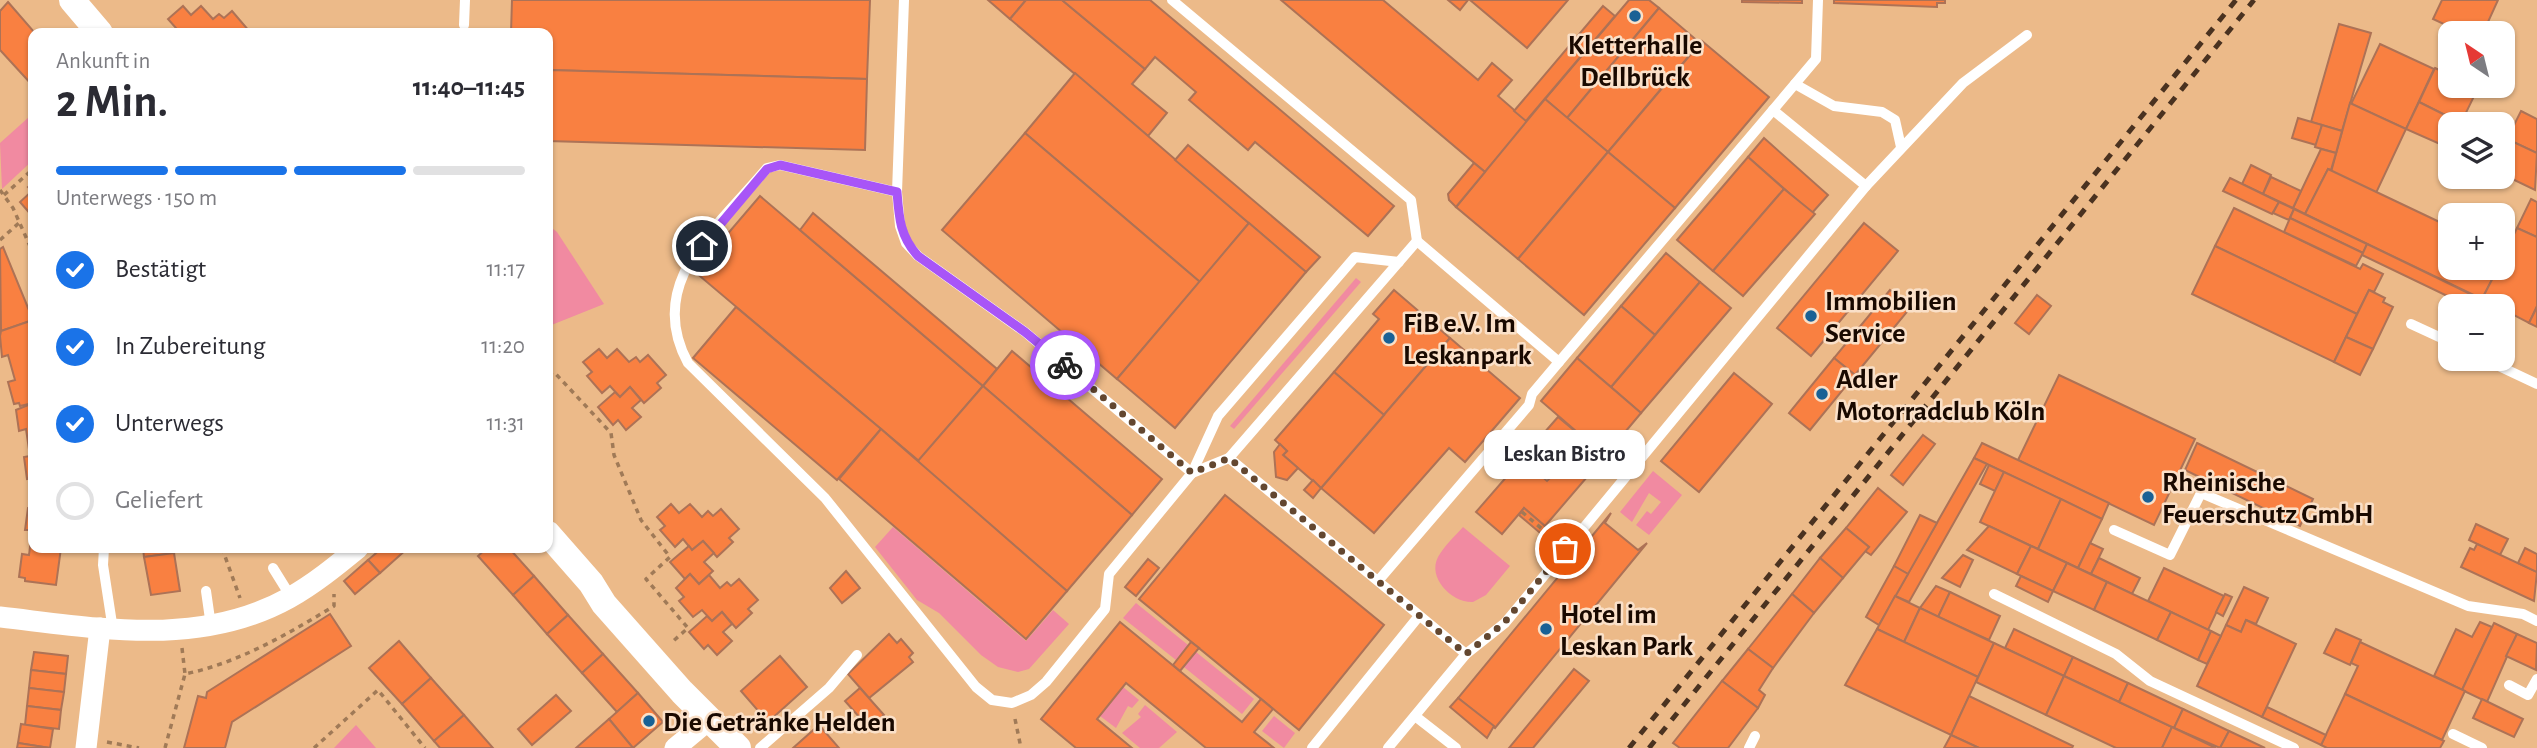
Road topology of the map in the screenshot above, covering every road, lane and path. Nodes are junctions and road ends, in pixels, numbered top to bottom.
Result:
1 (72, 0) edge
2 (465, 0) edge
3 (904, 0) edge
4 (1172, 0) edge
5 (1818, 0) edge
6 (464, 25) dead end
7 (96, 28) edge
8 (2027, 35) dead end
9 (1795, 84) junction
10 (1773, 110) junction
11 (1901, 147) junction
12 (28, 173) edge
13 (1866, 186) junction
14 (0, 190) edge
15 (897, 192) junction
16 (4, 195) junction
17 (20, 222) junction
18 (0, 240) edge
19 (28, 241) edge
20 (1417, 241) junction
21 (1399, 262) junction
22 (2411, 324) dead end
23 (2438, 336) edge
24 (1559, 362) junction
25 (2509, 371) edge
26 (553, 372) edge
27 (2537, 384) edge
28 (1503, 435) junction
29 (1229, 458) junction
30 (1192, 473) junction
31 (1552, 476) dead end
32 (1522, 512) dead end
33 (2114, 530) dead end
34 (553, 540) edge
35 (1565, 549) junction
36 (104, 553) edge
37 (224, 553) edge
38 (352, 553) edge
39 (273, 568) dead end
40 (324, 576) junction
41 (1378, 581) junction
42 (206, 591) dead end
43 (1994, 594) dead end
44 (291, 597) junction
45 (247, 616) junction
46 (1419, 616) junction
47 (0, 617) edge
48 (2537, 621) edge
49 (211, 626) junction
50 (106, 629) junction
51 (1466, 654) junction
52 (857, 655) dead end
53 (653, 659) junction
54 (2537, 679) edge
55 (2509, 685) dead end
56 (1012, 703) junction
57 (1415, 716) junction
58 (710, 719) junction
59 (2453, 734) dead end
60 (1755, 736) dead end
61 (86, 744) edge
62 (139, 748) edge
63 (165, 748) edge
64 (314, 748) edge
65 (425, 748) edge
66 (675, 748) edge
67 (738, 748) edge
68 (760, 748) edge
69 (1021, 748) edge
70 (1312, 748) edge
71 (1388, 748) edge
72 (1456, 748) edge
73 (1749, 748) edge
74 (2294, 748) edge
75 (2482, 748) edge

1 - 7 street
2 - 6 lane
3 - 15 lane
4 - 20 lane
5 - 9 lane
8 - 11 lane
9 - 10 lane
9 - 11 lane
10 - 13 lane
10 - 24 lane
11 - 13 lane
12 - 16 path
13 - 35 lane
14 - 16 path
15 - 30 lane
15 - 56 lane
16 - 17 path
17 - 18 path
17 - 19 path
20 - 21 lane
20 - 24 lane
21 - 29 lane
21 - 30 lane
22 - 23 lane
24 - 28 lane
25 - 27 lane
26 - 53 path
28 - 31 path
28 - 41 lane
29 - 30 lane
29 - 41 lane
30 - 56 lane
32 - 35 path
33 - 48 lane
34 - 53 street
35 - 51 lane
36 - 50 lane
37 - 45 path
38 - 40 street
39 - 44 lane
40 - 44 street
40 - 63 path
41 - 46 lane
42 - 49 lane
43 - 74 lane
44 - 45 street
45 - 49 street
46 - 51 lane
46 - 70 lane
47 - 50 street
49 - 50 street
50 - 61 street
51 - 57 lane
52 - 68 lane
53 - 58 street
54 - 55 lane
56 - 69 path
57 - 71 lane
57 - 72 lane
58 - 66 street
58 - 67 street
59 - 75 lane
60 - 73 lane
61 - 62 path
64 - 65 path

